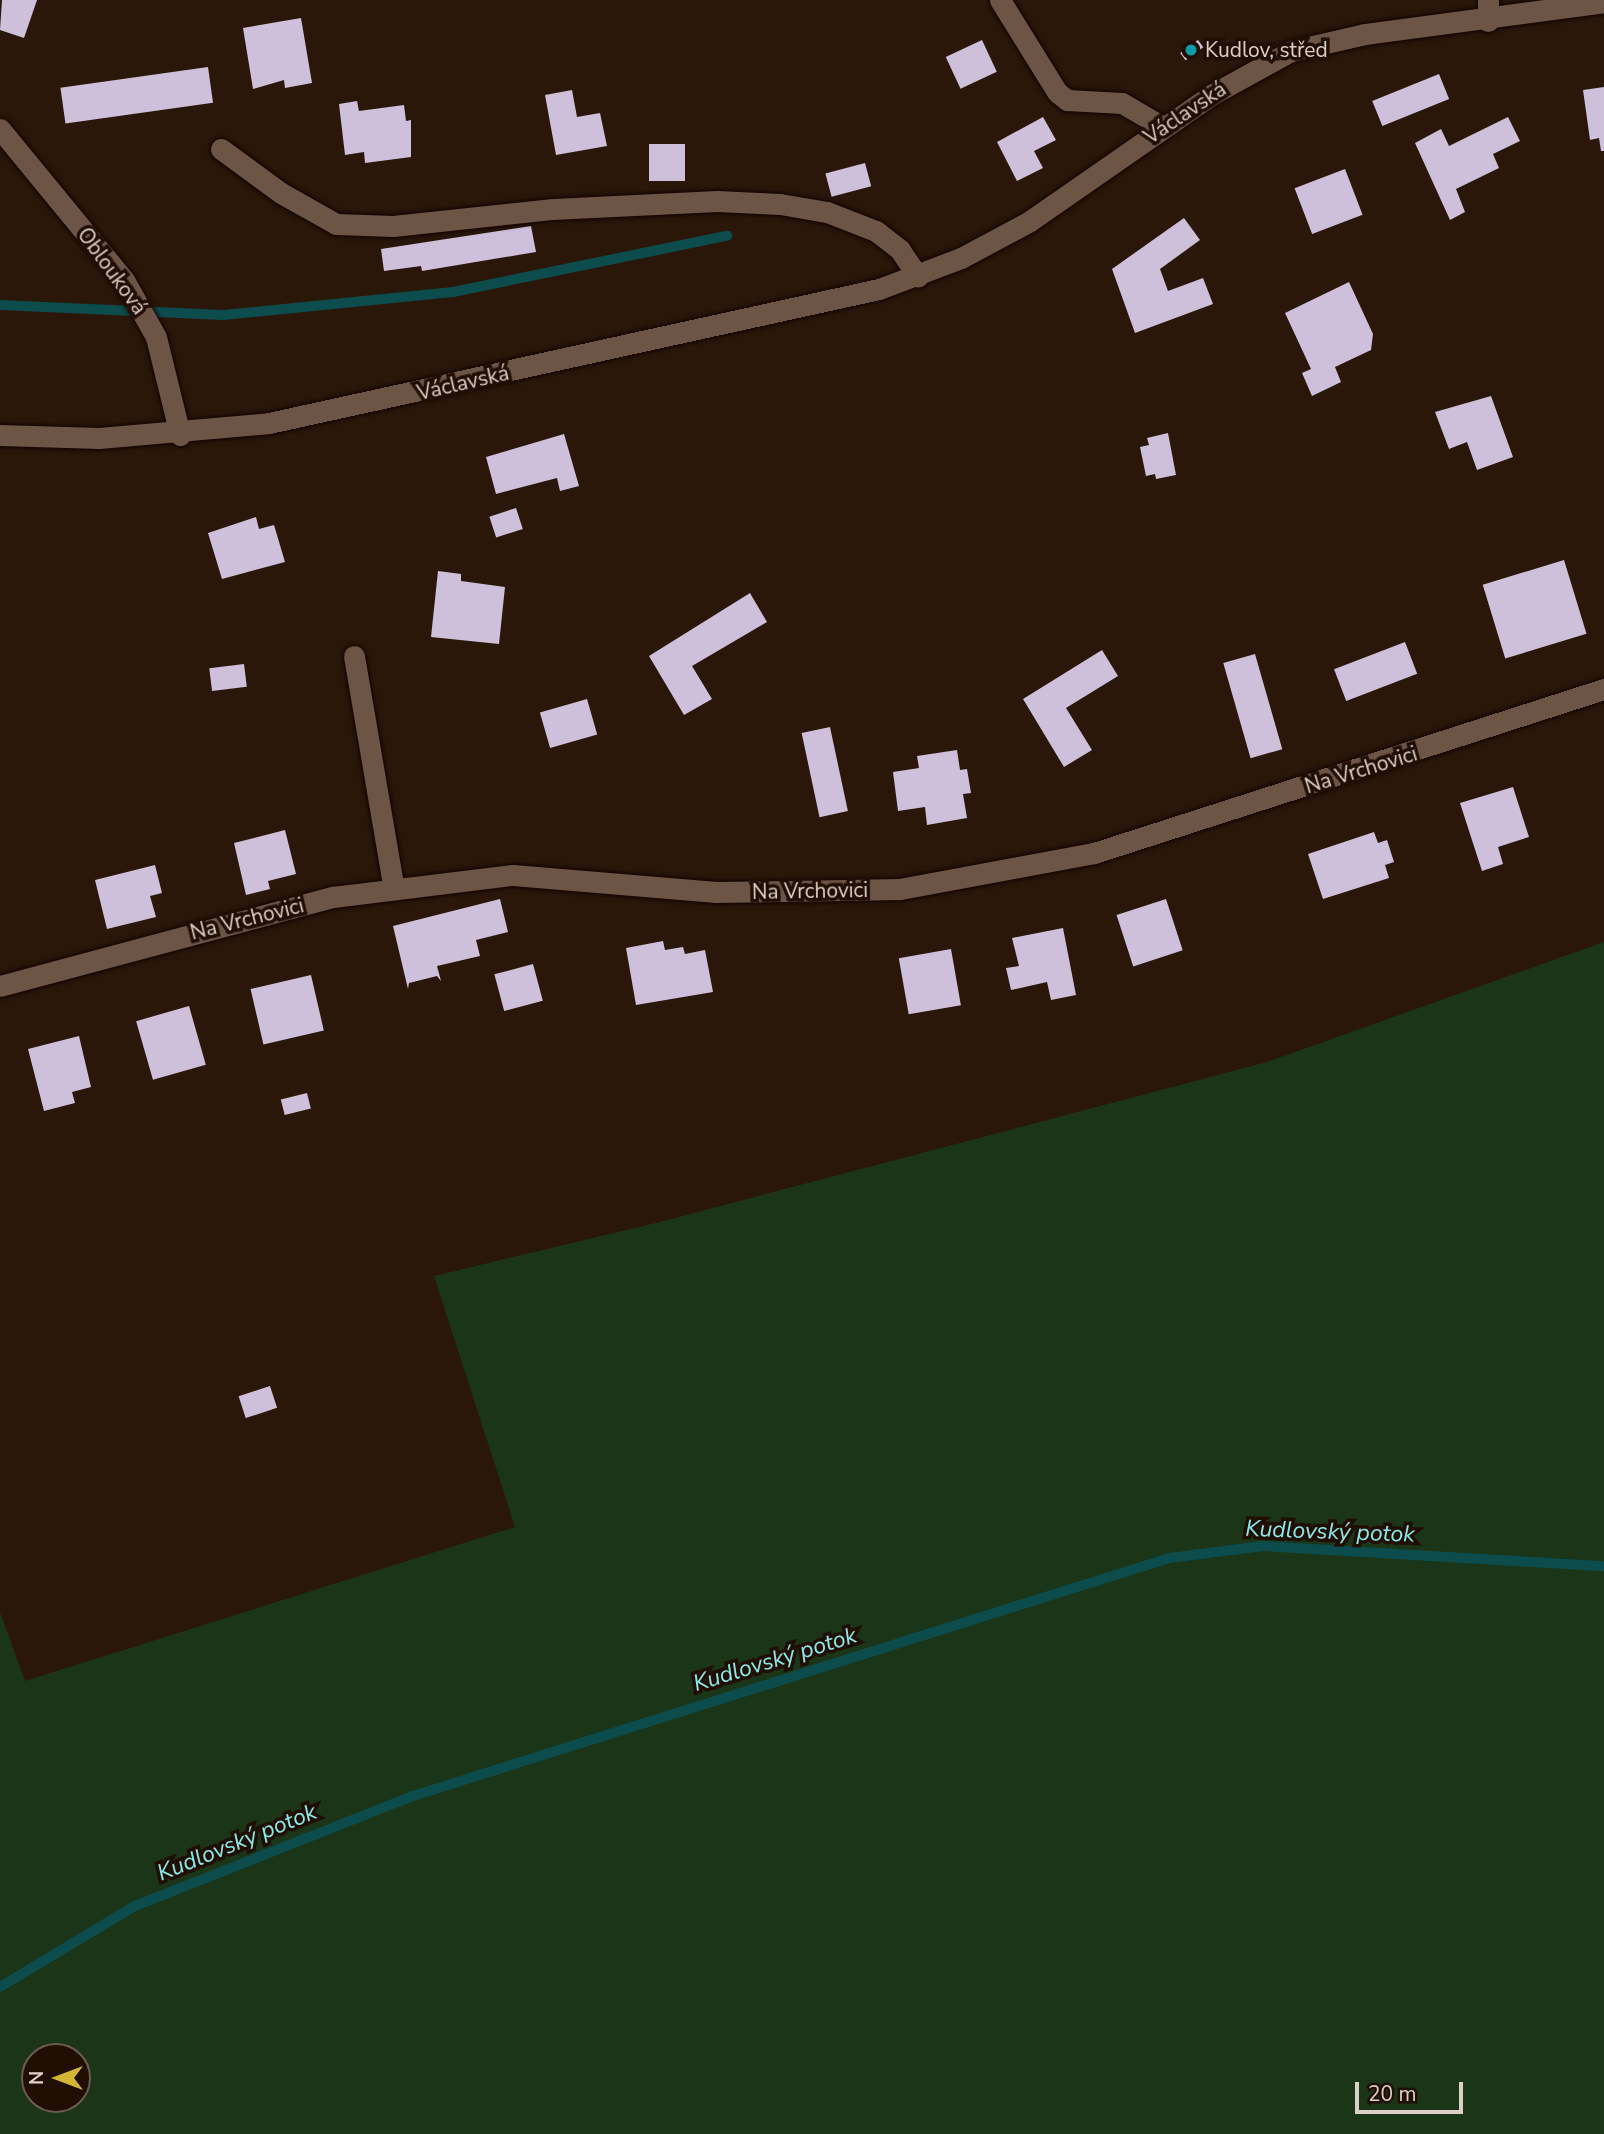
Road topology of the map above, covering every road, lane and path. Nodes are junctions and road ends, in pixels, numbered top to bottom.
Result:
1 (1000, 0) edge
2 (1604, 2) edge
3 (1488, 10) edge
4 (1163, 127) junction
5 (0, 129) edge
6 (221, 149) dead end
7 (918, 276) junction
8 (0, 435) edge
9 (180, 435) junction
10 (355, 656) dead end
11 (1604, 689) edge
12 (394, 890) junction
13 (0, 986) edge

1 - 4 street
2 - 3 street, Václavská
3 - 4 street, Václavská
4 - 7 street, Václavská
5 - 9 street, Oblouková
6 - 7 street
7 - 9 street, Václavská
8 - 9 street, Václavská
10 - 12 street
11 - 12 street, Na Vrchovici
12 - 13 street, Na Vrchovici

